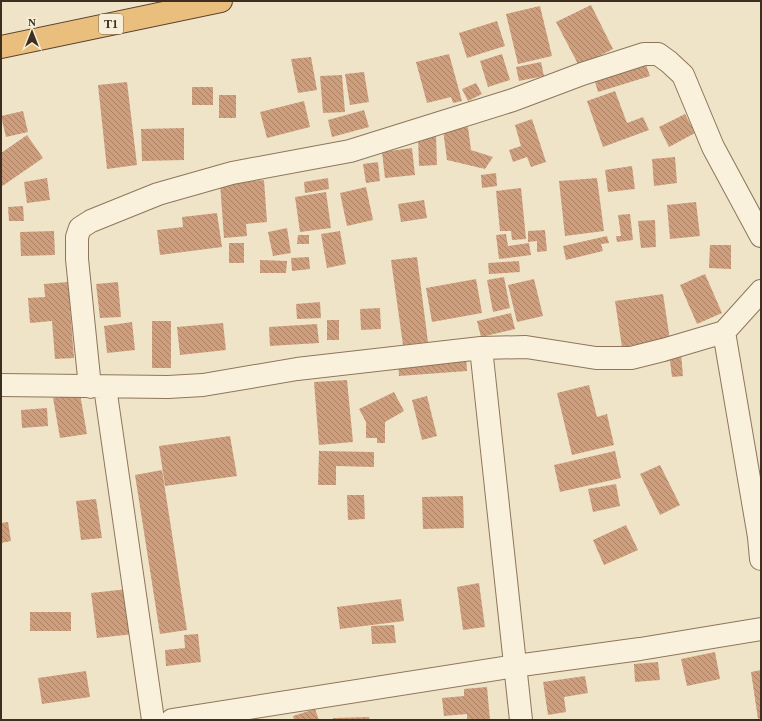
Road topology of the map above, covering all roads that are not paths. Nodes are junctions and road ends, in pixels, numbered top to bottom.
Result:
1 (221, 1) edge
2 (1, 47) edge
3 (761, 236) edge
4 (761, 291) edge
5 (724, 332) junction
6 (481, 348) junction
7 (1, 386) edge
8 (98, 387) junction
9 (761, 559) edge
10 (761, 629) edge
11 (515, 666) junction
12 (153, 720) edge
13 (172, 720) edge
14 (522, 720) edge

1 - 2 highway, T1
3 - 8 street
4 - 5 street
5 - 6 street
5 - 9 street
6 - 8 street
6 - 11 street
7 - 8 street
8 - 12 street
10 - 11 street
11 - 13 street
11 - 14 street

